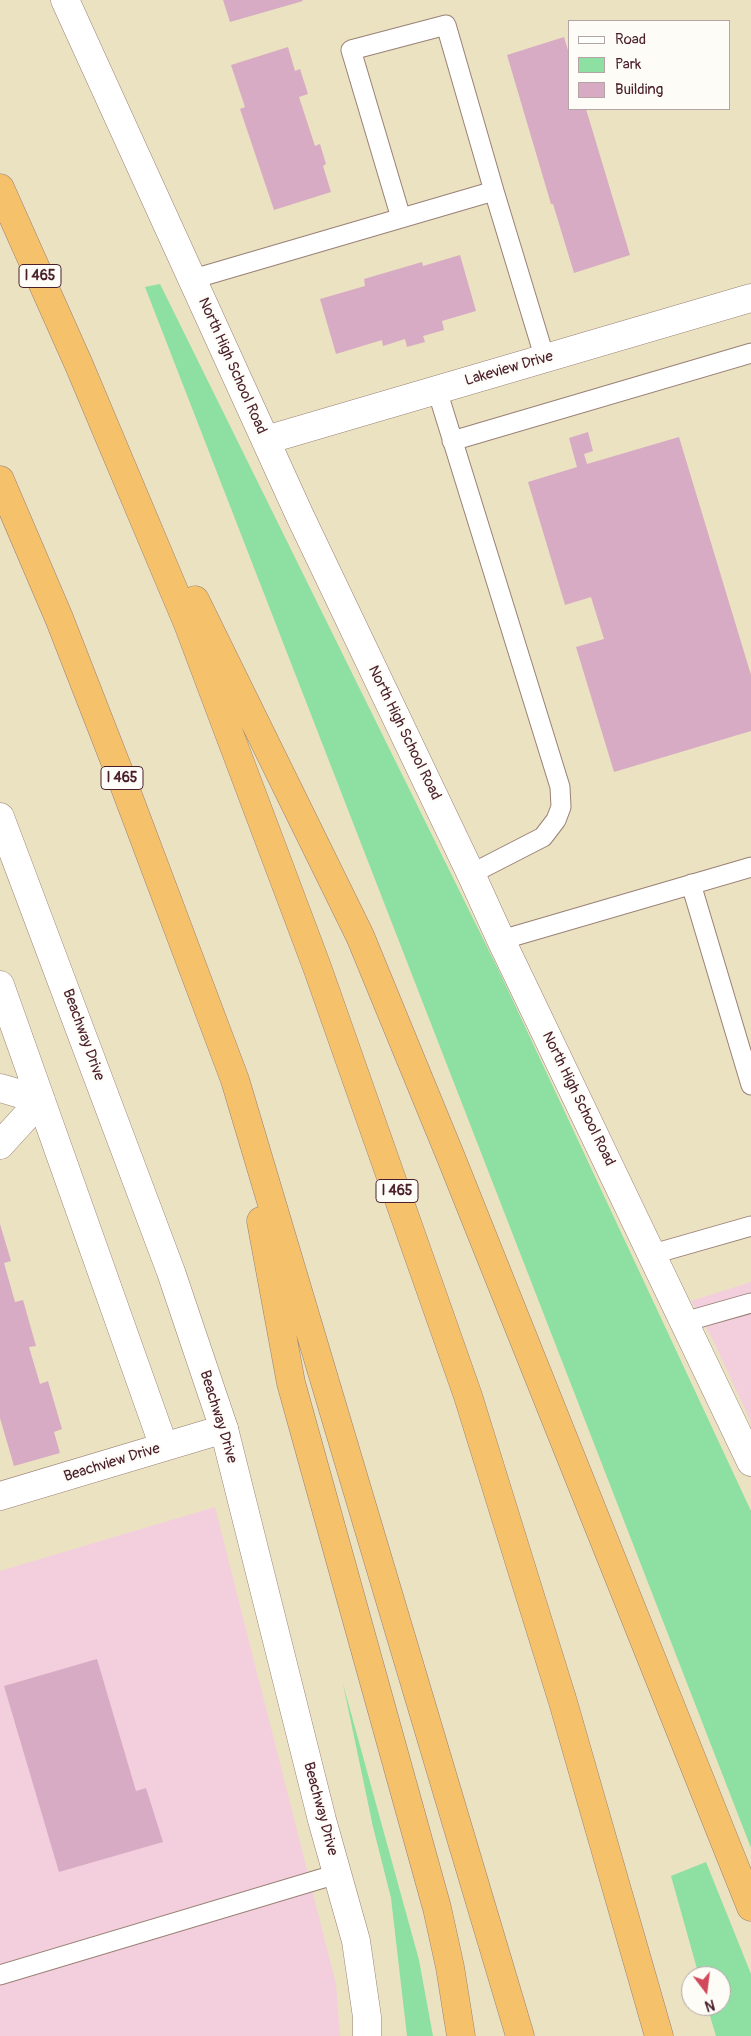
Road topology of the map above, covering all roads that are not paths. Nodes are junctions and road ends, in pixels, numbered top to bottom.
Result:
1 (66, 0) edge
2 (0, 188) edge
3 (494, 191) junction
4 (401, 218) junction
5 (193, 279) junction
6 (751, 298) edge
7 (751, 354) edge
8 (545, 359) junction
9 (80, 365) junction
10 (437, 390) junction
11 (266, 440) junction
12 (452, 441) junction
13 (0, 480) edge
14 (0, 817) edge
15 (751, 867) edge
16 (472, 874) junction
17 (691, 884) junction
18 (501, 940) junction
19 (0, 985) edge
20 (235, 1080) junction
21 (751, 1085) edge
22 (0, 1088) edge
23 (41, 1100) junction
24 (0, 1145) edge
25 (751, 1226) edge
26 (653, 1254) junction
27 (751, 1303) edge
28 (684, 1322) junction
29 (224, 1429) junction
30 (164, 1447) junction
31 (751, 1462) edge
32 (0, 1496) edge
33 (337, 1874) junction
34 (751, 1907) edge
35 (0, 1975) edge
36 (367, 2036) edge
37 (461, 2036) edge
38 (520, 2036) edge
39 (659, 2036) edge

1 - 5 street, North High School Road
2 - 9 highway, I 465
3 - 4 lane
3 - 4 lane
3 - 8 lane
4 - 5 lane
5 - 11 street, North High School Road
6 - 8 street, Lakeview Drive
7 - 12 lane
8 - 10 street, Lakeview Drive
9 - 34 highway
9 - 39 highway, I 465
10 - 11 street, Lakeview Drive
10 - 12 lane
11 - 16 street, North High School Road
12 - 16 lane
13 - 20 highway, I 465
14 - 29 street, Beachway Drive
15 - 17 lane
16 - 18 street, North High School Road
17 - 18 lane
17 - 21 lane
18 - 26 street, North High School Road
19 - 23 street
20 - 37 highway
20 - 38 highway, I 465
22 - 23 street
23 - 24 street
23 - 30 street
25 - 26 lane
26 - 28 street, North High School Road
27 - 28 lane
28 - 31 street, North High School Road
29 - 30 street, Beachview Drive
29 - 33 street, Beachway Drive
30 - 32 street, Beachview Drive
33 - 35 lane
33 - 36 street, Beachway Drive

